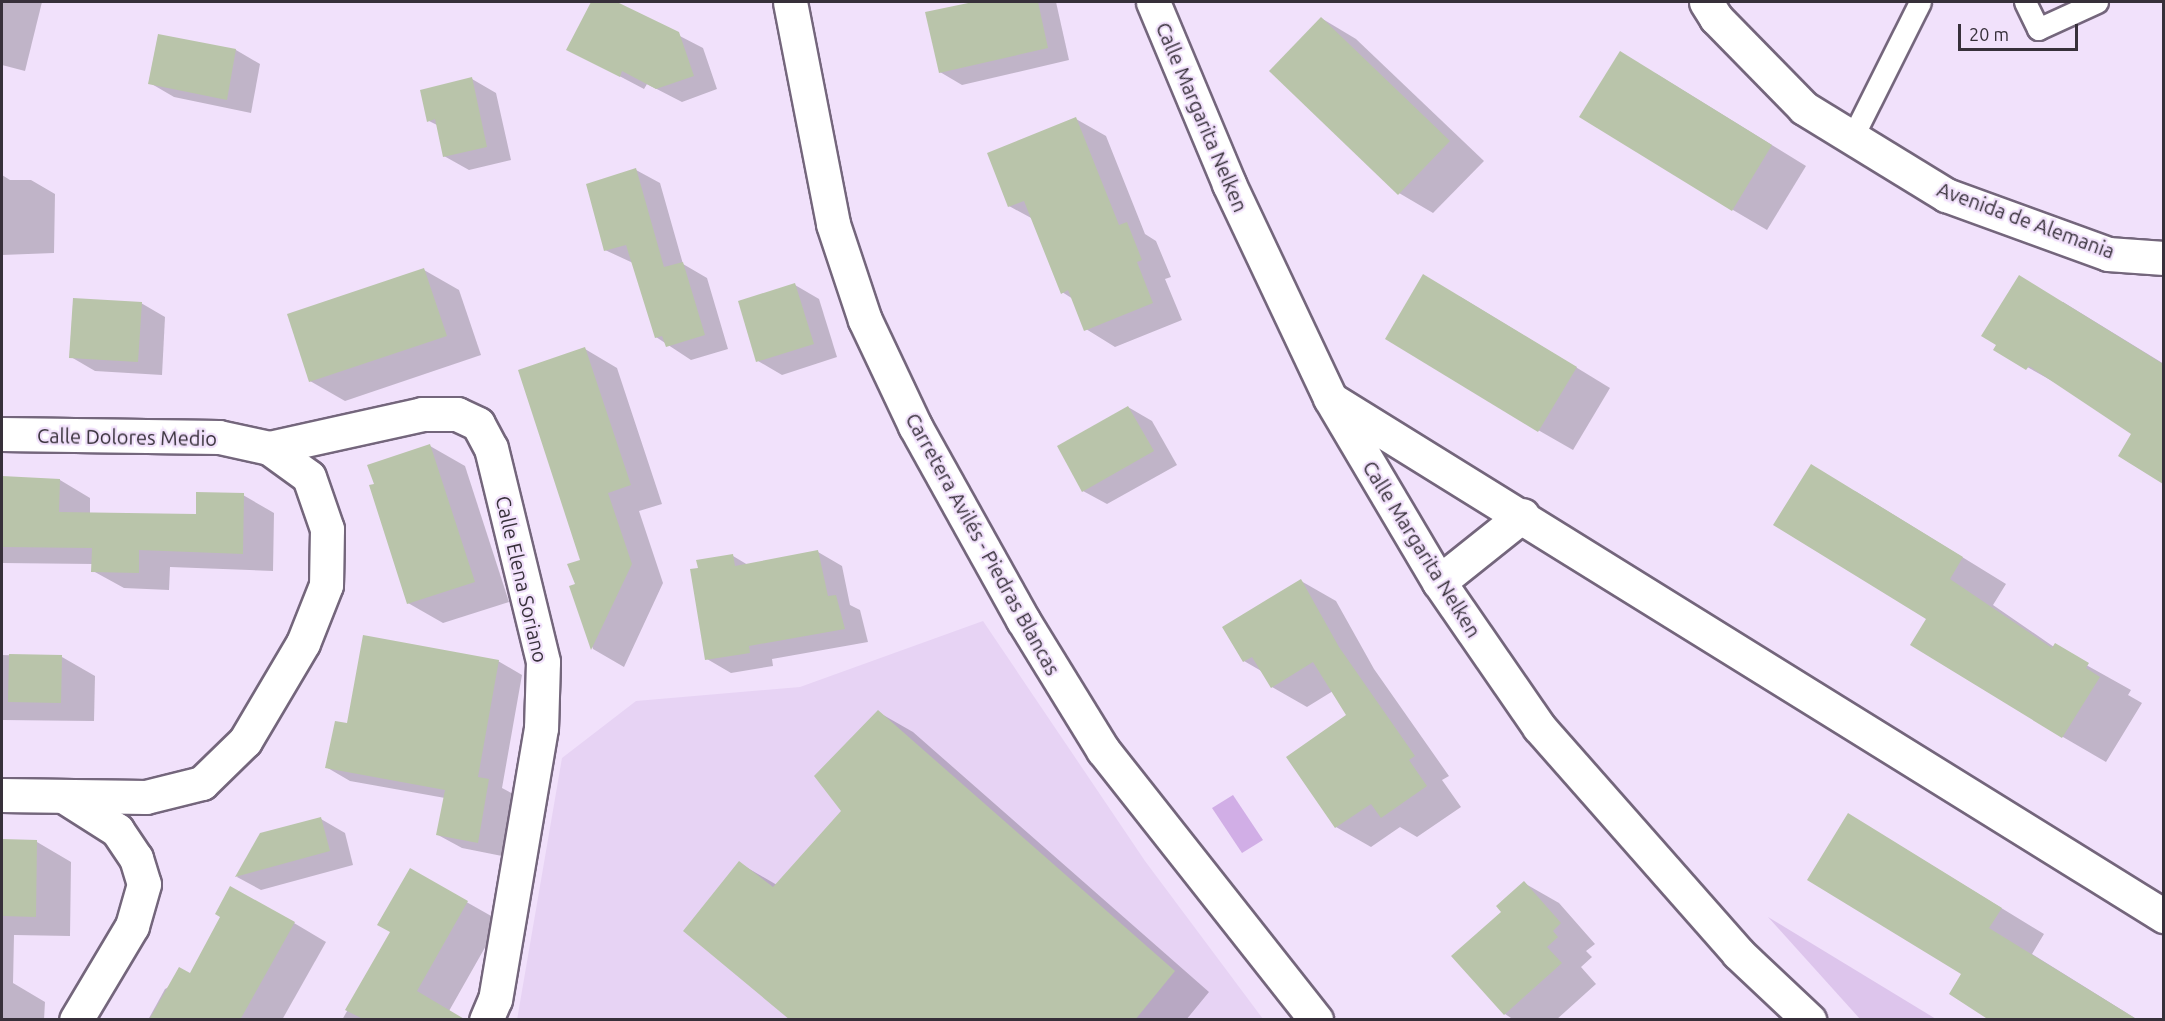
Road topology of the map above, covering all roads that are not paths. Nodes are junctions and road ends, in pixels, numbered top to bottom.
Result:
1 (790, 2) edge
2 (1153, 2) edge
3 (1706, 2) edge
4 (1920, 2) edge
5 (2025, 2) edge
6 (2097, 2) edge
7 (1851, 140) junction
8 (2163, 258) edge
9 (1330, 398) junction
10 (2, 434) edge
11 (269, 448) junction
12 (1523, 516) junction
13 (1439, 582) junction
14 (2, 795) edge
15 (65, 796) junction
16 (2163, 916) edge
17 (76, 1020) edge
18 (486, 1020) edge
19 (1316, 1020) edge
20 (1809, 1020) edge

1 - 19 street, Carretera Avilés - Piedras Blancas
2 - 9 street, Calle Margarita Nelken
3 - 7 street, Avenida de Alemania
4 - 7 lane
5 - 6 lane
7 - 8 street, Avenida de Alemania
9 - 12 street
9 - 13 street, Calle Margarita Nelken
10 - 11 street, Calle Dolores Medio
11 - 15 street, Calle Dolores Medio
11 - 18 street, Calle Elena Soriano
12 - 13 street
12 - 16 street
13 - 20 street, Calle Margarita Nelken
14 - 15 street, Calle Dolores Medio
15 - 17 street

